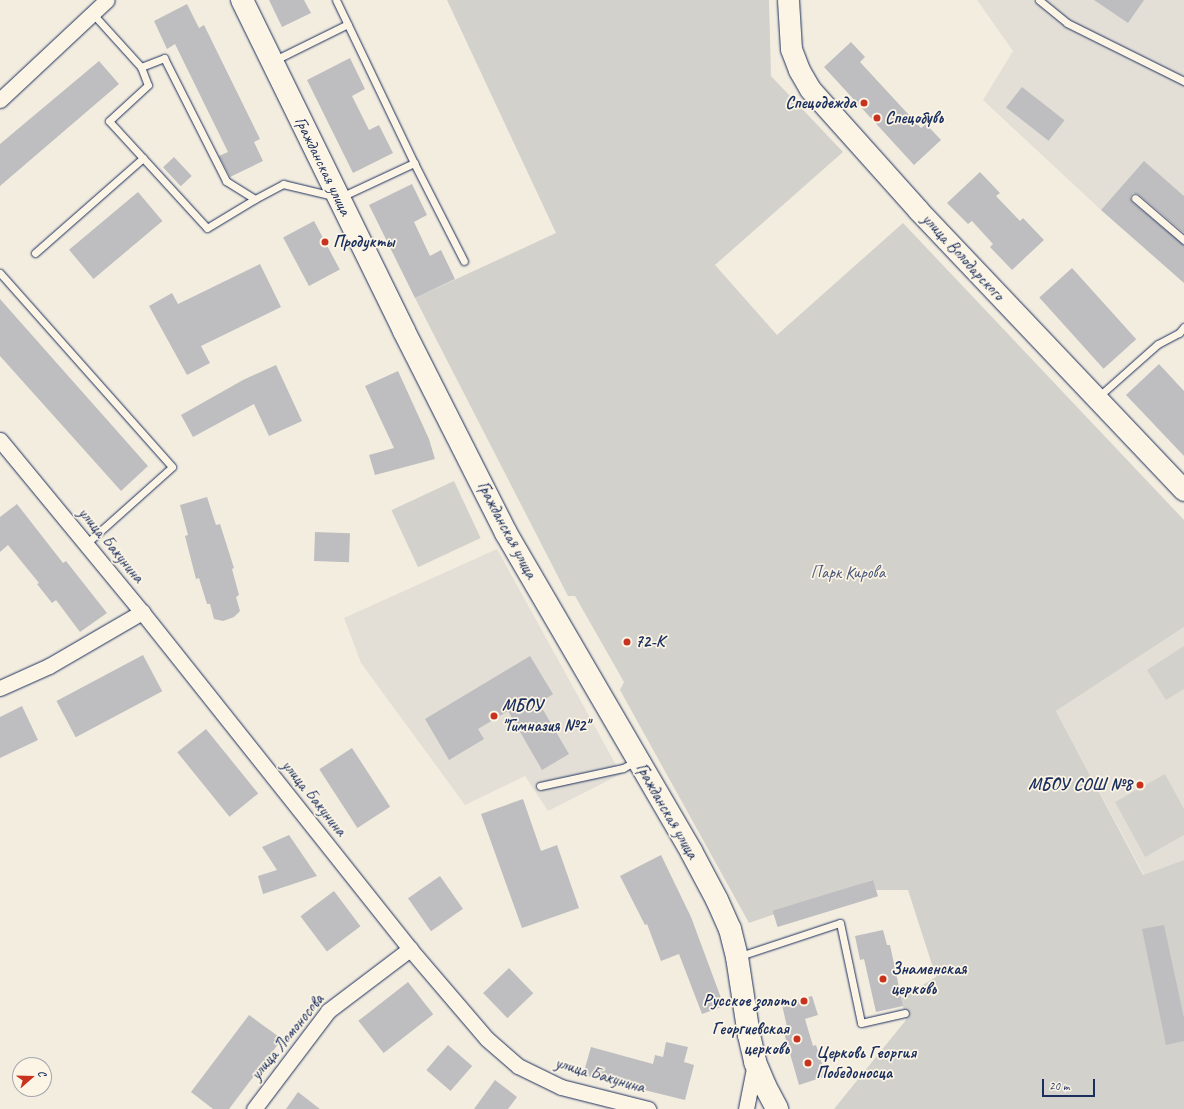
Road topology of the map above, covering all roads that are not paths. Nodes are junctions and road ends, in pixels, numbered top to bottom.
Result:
1 (107, 0) edge
2 (242, 0) edge
3 (336, 0) edge
4 (788, 0) edge
5 (1039, 0) edge
6 (93, 14) junction
7 (348, 24) junction
8 (272, 61) junction
9 (141, 67) junction
10 (1184, 81) edge
11 (0, 100) edge
12 (143, 158) junction
13 (414, 163) junction
14 (338, 198) junction
15 (1135, 198) dead end
16 (255, 199) junction
17 (1184, 240) edge
18 (35, 253) dead end
19 (464, 261) dead end
20 (0, 273) edge
21 (1184, 327) edge
22 (1097, 398) junction
23 (0, 440) edge
24 (1184, 490) edge
25 (86, 544) junction
26 (142, 612) junction
27 (0, 688) edge
28 (638, 760) junction
29 (540, 786) dead end
30 (410, 948) junction
31 (738, 957) junction
32 (905, 1012) dead end
33 (755, 1062) junction
34 (254, 1109) edge
35 (648, 1109) edge
36 (746, 1109) edge
37 (777, 1109) edge

1 - 6 street
2 - 8 main road, Гражданская улица
3 - 7 lane
4 - 22 street, улица Володарского
5 - 10 lane
6 - 9 lane
6 - 11 street
7 - 8 lane
7 - 13 lane
8 - 14 main road, Гражданская улица
9 - 12 lane
9 - 16 lane
12 - 16 lane
12 - 18 lane
13 - 14 lane
13 - 19 lane
14 - 16 lane
14 - 28 main road, Гражданская улица
15 - 17 lane
20 - 25 lane
21 - 22 lane
22 - 24 street, улица Володарского
23 - 25 street, улица Бакунина
25 - 26 street, улица Бакунина
26 - 27 street
26 - 30 street, улица Бакунина
28 - 29 lane
28 - 31 main road, Гражданская улица
30 - 34 street, улица Ломоносова
30 - 35 street, улица Бакунина
31 - 32 lane
31 - 33 main road, Гражданская улица
33 - 36 street, Гражданская улица
33 - 37 main road, Гражданская улица

